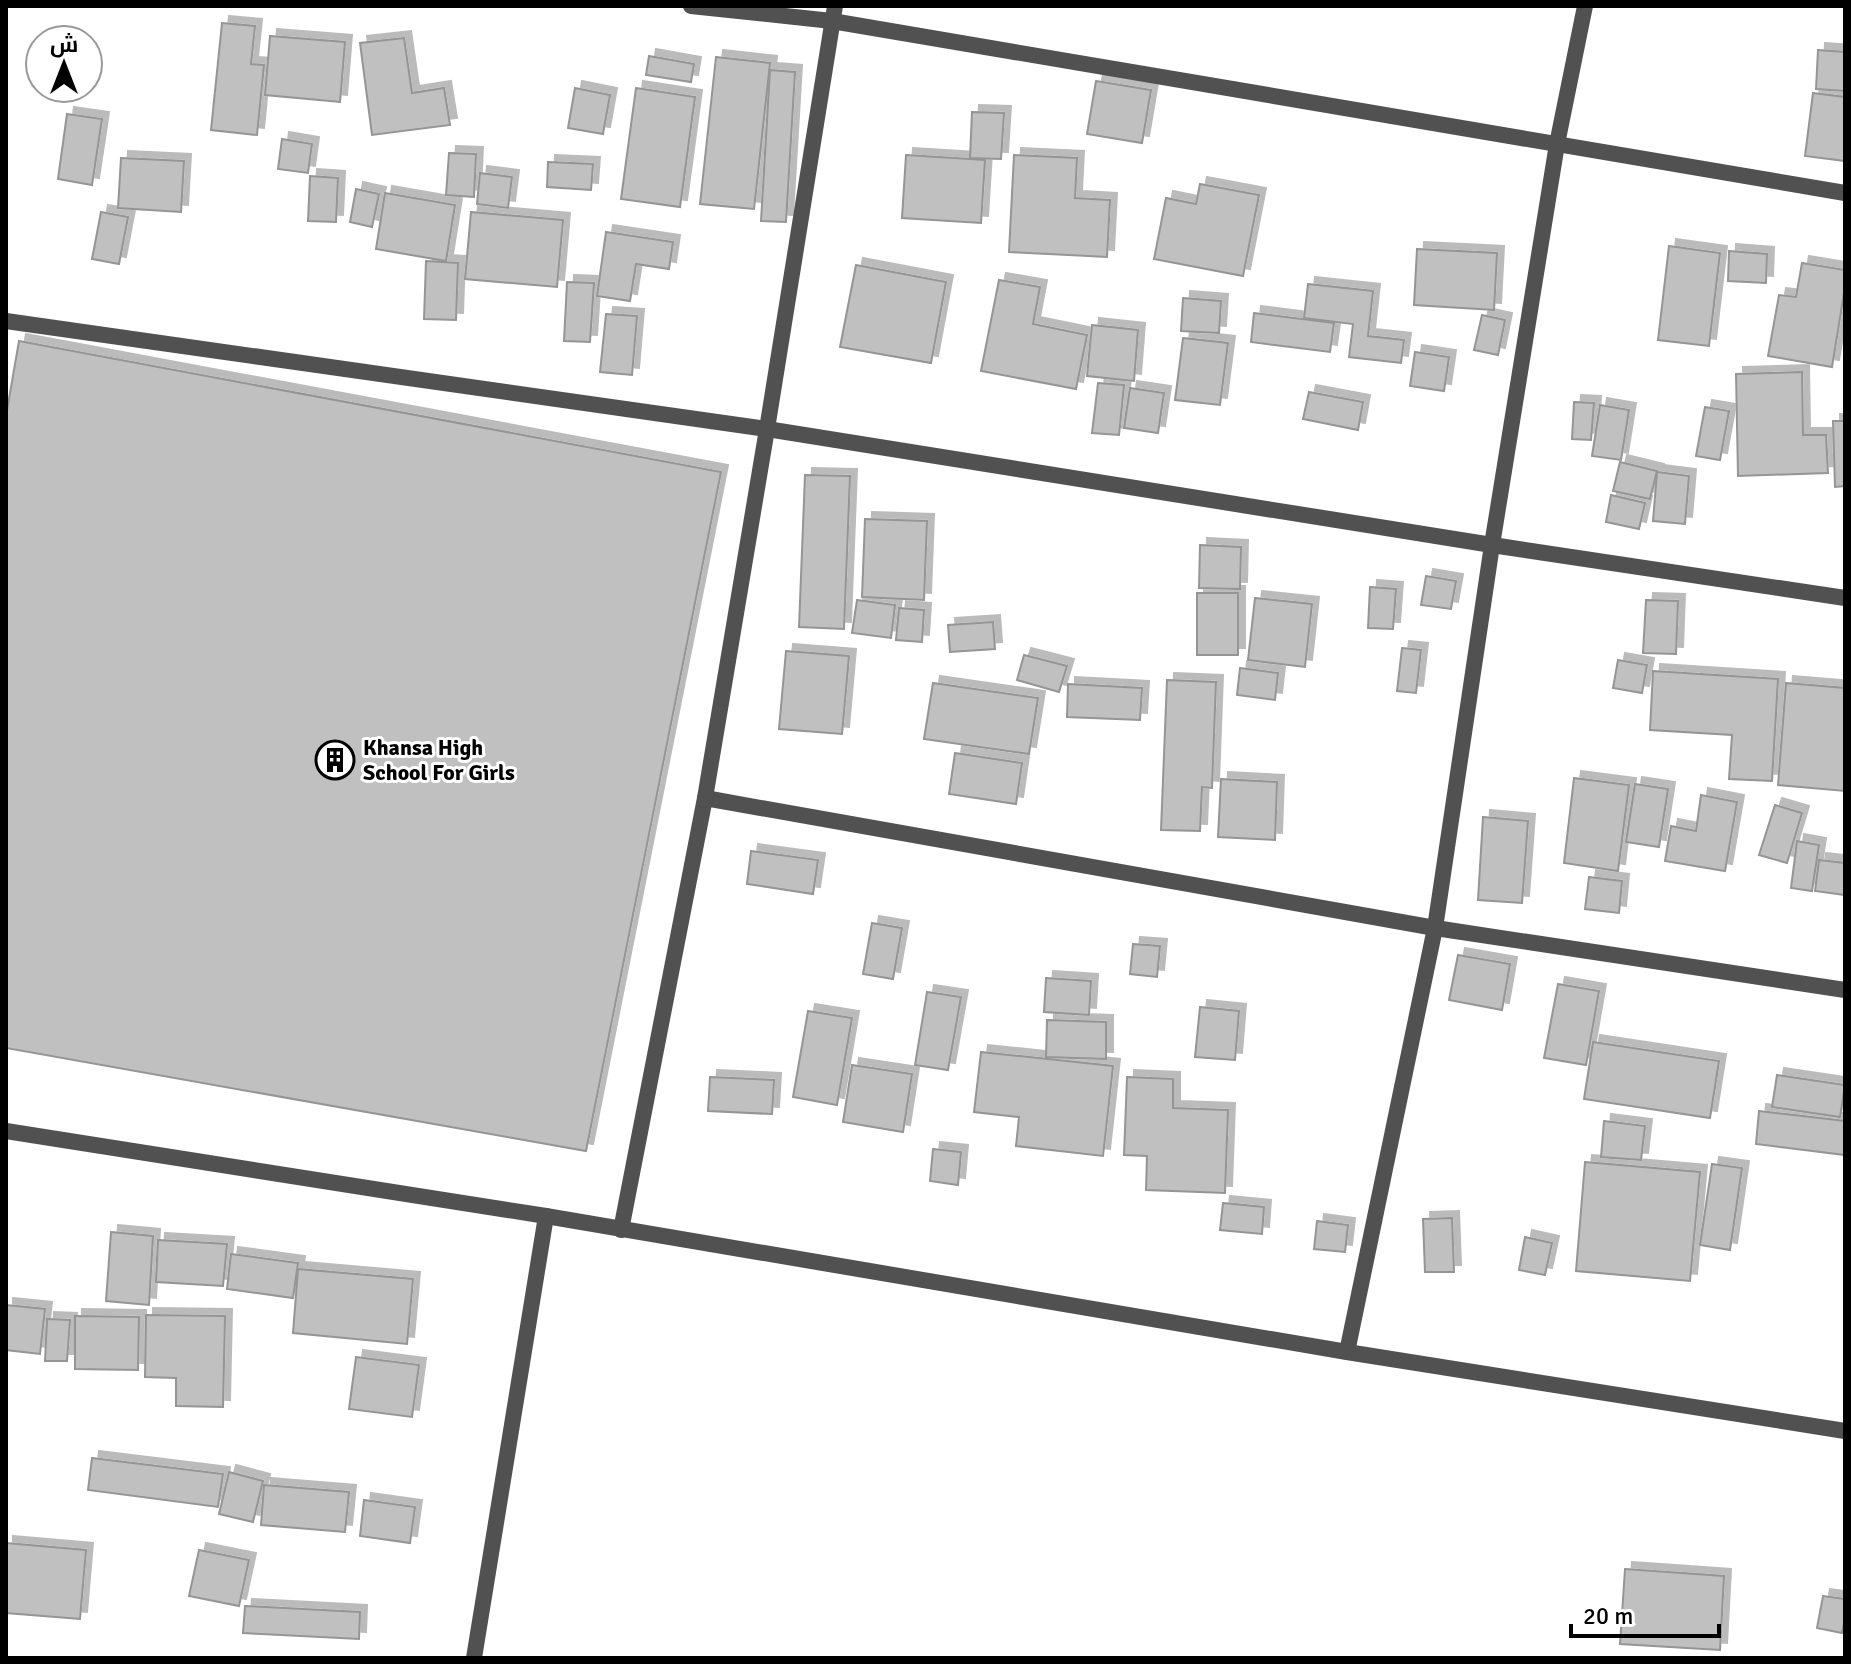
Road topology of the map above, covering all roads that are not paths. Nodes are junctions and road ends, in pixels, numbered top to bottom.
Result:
1 (691, 6) edge
2 (1585, 6) edge
3 (833, 14) edge
4 (1557, 144) junction
5 (1845, 193) edge
6 (6, 321) edge
7 (767, 429) junction
8 (1492, 545) junction
9 (1845, 598) edge
10 (705, 798) junction
11 (1435, 928) junction
12 (1845, 990) edge
13 (6, 1131) edge
14 (546, 1216) junction
15 (621, 1230) junction
16 (1347, 1352) junction
17 (1845, 1431) edge
18 (474, 1658) edge

1 - 3 street
2 - 4 street
3 - 4 street
3 - 7 street
4 - 5 street
4 - 8 street
6 - 7 street
7 - 8 street
7 - 10 street
8 - 9 street
8 - 11 street
10 - 11 street
10 - 15 street
11 - 12 street
11 - 16 street
13 - 14 street
14 - 15 street
14 - 18 street
15 - 16 street
16 - 17 street

